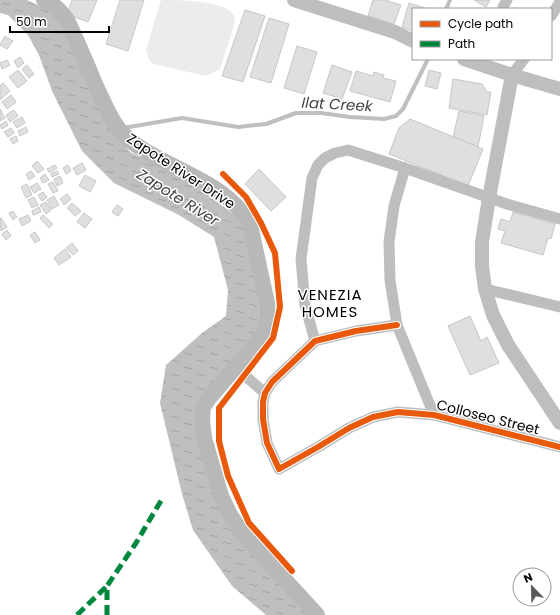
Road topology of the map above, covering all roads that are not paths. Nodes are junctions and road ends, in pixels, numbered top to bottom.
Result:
1 (44, 0) edge
2 (294, 0) edge
3 (559, 5) edge
4 (552, 15) edge
5 (412, 41) edge
6 (467, 60) edge
7 (523, 60) edge
8 (512, 75) junction
9 (560, 89) edge
10 (405, 168) junction
11 (489, 198) junction
12 (560, 219) edge
13 (485, 289) junction
14 (560, 307) edge
15 (397, 325) junction
16 (315, 341) junction
17 (246, 355) junction
18 (265, 392) junction
19 (434, 415) junction
20 (560, 423) edge
21 (560, 447) edge
22 (317, 615) edge

1 - 17 main road, Zapote River Drive
2 - 5 street
3 - 4 street
6 - 8 street
7 - 8 street
8 - 9 street
8 - 11 street
10 - 11 street
10 - 15 street
10 - 16 street
11 - 12 street
11 - 13 street
13 - 14 street
13 - 20 street
15 - 16 street
15 - 19 street
16 - 18 street
17 - 18 street, Zapote River Drive
17 - 22 main road, Zapote River Drive
18 - 19 street, Colloseo Street
19 - 21 street, Colloseo Street

